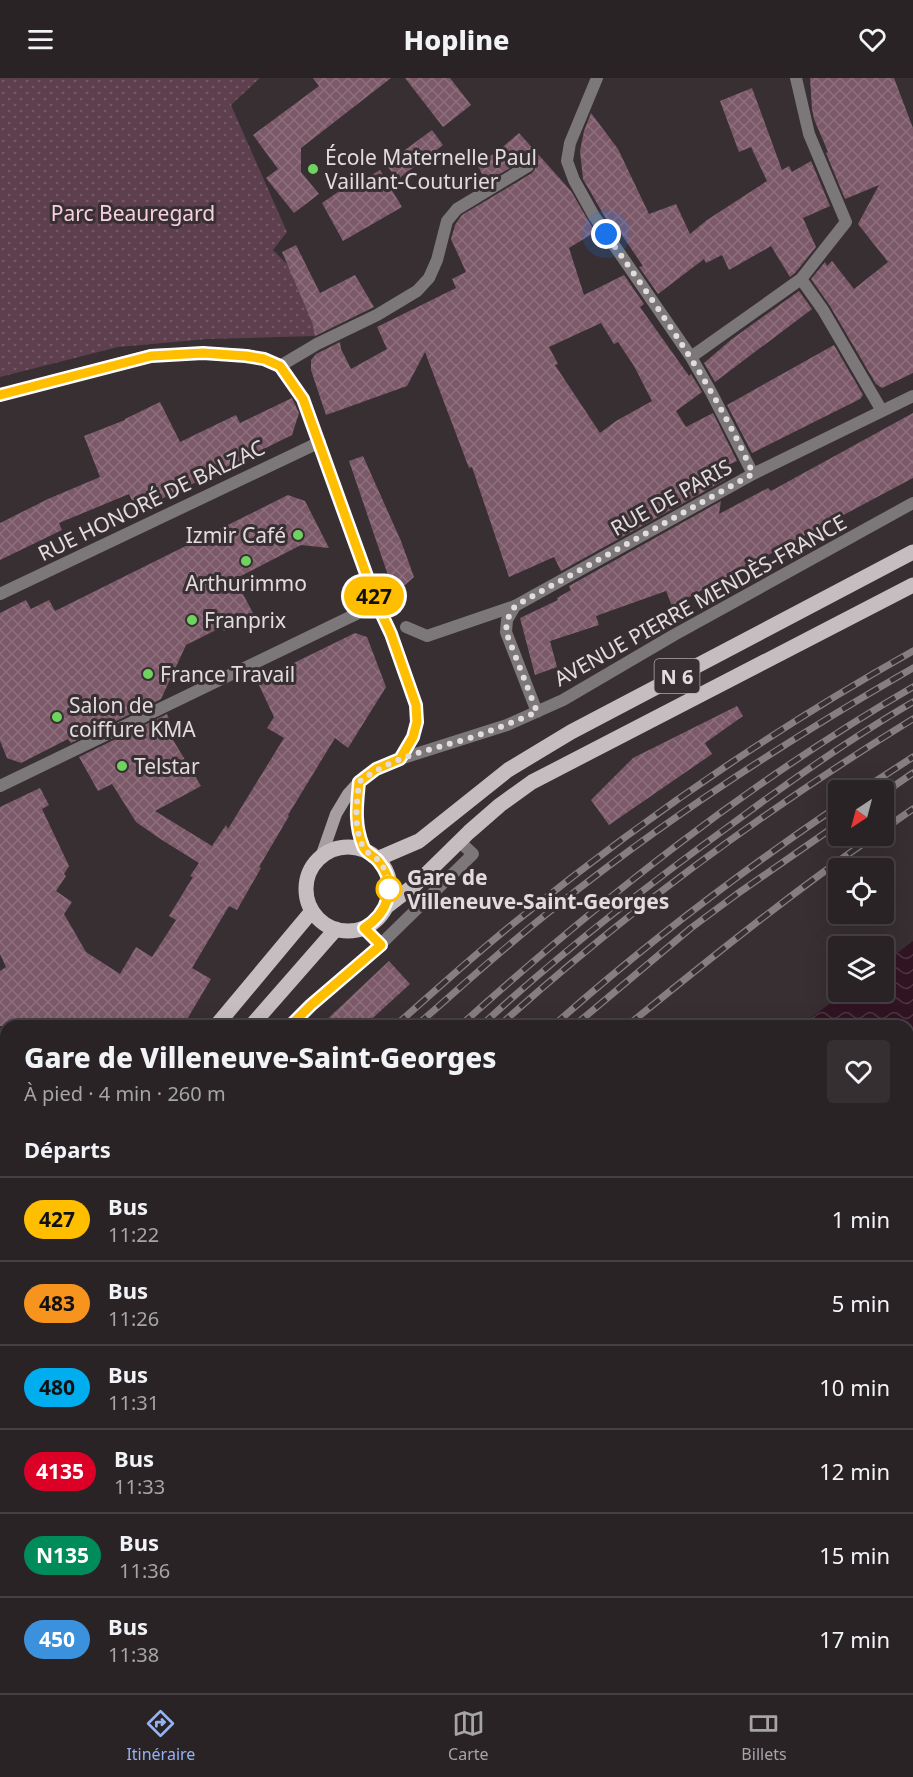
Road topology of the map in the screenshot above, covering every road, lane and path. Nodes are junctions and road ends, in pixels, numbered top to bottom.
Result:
1 (597, 78) edge
2 (796, 78) edge
3 (528, 166) dead end
4 (801, 279) junction
5 (691, 357) junction
6 (280, 366) junction
7 (0, 395) edge
8 (913, 396) edge
9 (882, 411) junction
10 (320, 442) junction
11 (753, 474) junction
12 (913, 503) edge
13 (913, 552) edge
14 (913, 585) edge
15 (0, 594) edge
16 (377, 604) junction
17 (515, 606) junction
18 (406, 627) dead end
19 (537, 712) junction
20 (400, 759) junction
21 (359, 782) junction
22 (1, 783) edge
23 (464, 836) junction
24 (364, 849) junction
25 (321, 857) junction
26 (377, 859) junction
27 (386, 907) junction
28 (312, 911) junction
29 (364, 928) junction
30 (336, 929) junction
31 (381, 945) junction
32 (311, 1005) dead end
33 (221, 1020) edge
34 (256, 1020) edge

1 - 5 street
2 - 4 street
3 - 6 street
4 - 5 street
4 - 9 street
5 - 11 street
6 - 7 main road
6 - 10 main road
8 - 9 street, RUE DE PARIS
9 - 11 street, RUE DE PARIS
10 - 15 street, RUE HONORÉ DE BALZAC
10 - 16 main road
11 - 17 street, RUE DE PARIS
12 - 19 street, AVENUE PIERRE MENDÈS-FRANCE
13 - 26 main road, N 6
14 - 23 main road, N 6
16 - 20 main road
16 - 22 street
17 - 18 street, RUE DE PARIS
17 - 19 street
19 - 20 street, AVENUE PIERRE MENDÈS-FRANCE
20 - 21 main road
21 - 24 main road
21 - 25 main road
23 - 27 main road, N 6
23 - 31 street
24 - 25 main road
24 - 26 main road
25 - 28 main road
26 - 27 main road
27 - 29 main road, N 6
28 - 30 main road
28 - 33 main road
29 - 30 main road
29 - 31 street
30 - 34 main road
31 - 32 street

